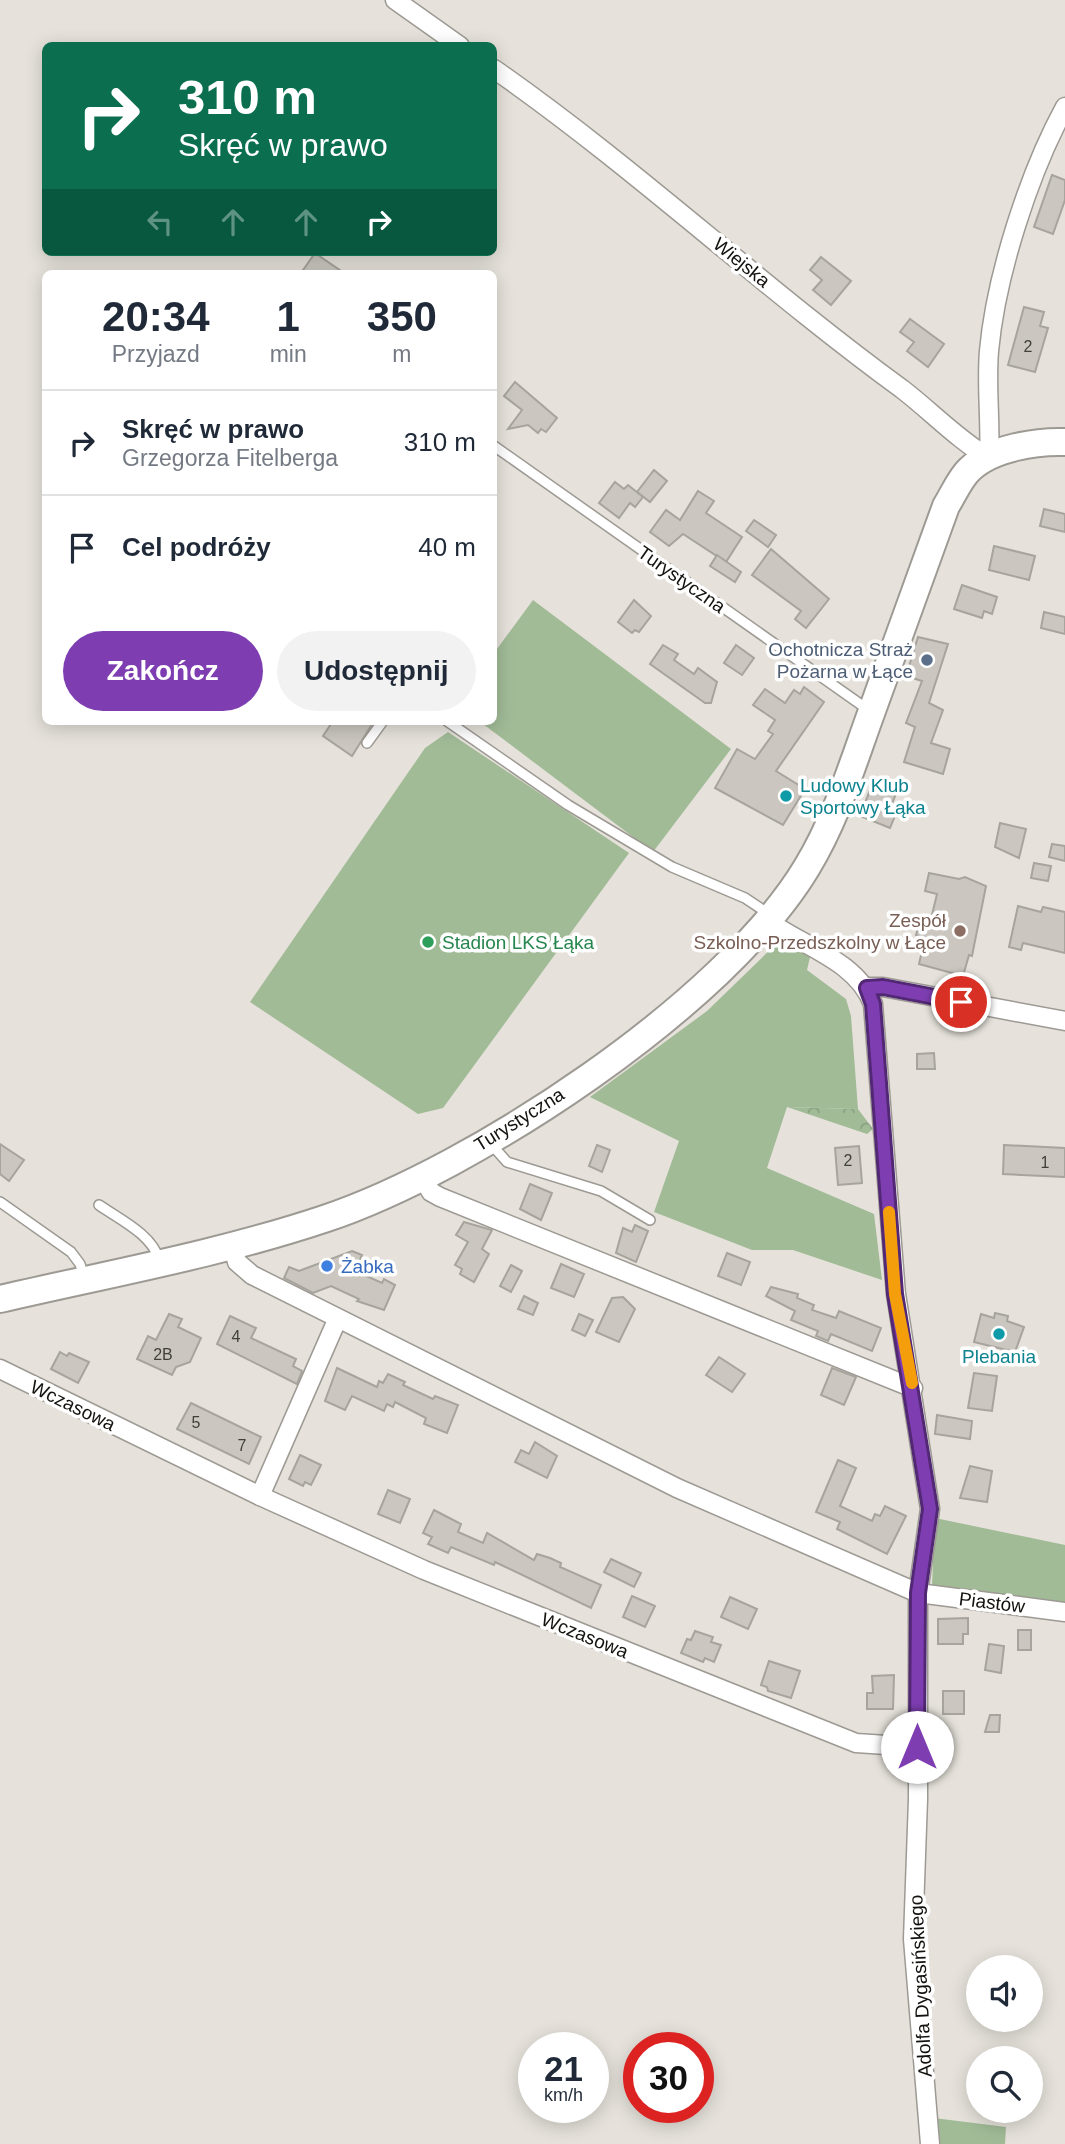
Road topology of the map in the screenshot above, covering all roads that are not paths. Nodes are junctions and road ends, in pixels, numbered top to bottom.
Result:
1 (395, 0) edge
2 (454, 42) edge
3 (497, 71) edge
4 (1065, 107) edge
5 (1065, 442) edge
6 (497, 448) edge
7 (989, 458) junction
8 (872, 712) junction
9 (380, 725) edge
10 (453, 725) edge
11 (368, 743) dead end
12 (770, 919) junction
13 (867, 988) junction
14 (1065, 1021) edge
15 (488, 1139) junction
16 (422, 1176) junction
17 (0, 1202) edge
18 (99, 1205) dead end
19 (650, 1220) dead end
20 (232, 1244) junction
21 (160, 1262) junction
22 (84, 1279) junction
23 (0, 1299) edge
24 (337, 1320) junction
25 (0, 1369) edge
26 (913, 1388) junction
27 (260, 1496) junction
28 (918, 1593) junction
29 (1065, 1612) edge
30 (917, 1747) junction
31 (930, 2144) edge

1 - 2 street
3 - 7 street, Wiejska
4 - 7 street
5 - 7 main road, Turystyczna
6 - 8 lane, Turystyczna
7 - 8 main road, Turystyczna
8 - 12 main road, Turystyczna
9 - 11 lane
10 - 12 lane
12 - 13 street
12 - 15 main road, Turystyczna
13 - 14 street
13 - 26 street, Adolfa Dygasińskiego
15 - 16 main road, Turystyczna
15 - 19 lane
16 - 20 main road, Turystyczna
16 - 26 street
17 - 22 lane
18 - 21 lane
20 - 21 main road, Turystyczna
20 - 24 street
21 - 22 main road, Turystyczna
22 - 23 main road, Turystyczna
24 - 27 street
24 - 28 street
25 - 27 street, Wczasowa
26 - 28 street, Adolfa Dygasińskiego
27 - 30 street, Wczasowa
28 - 29 street, Piastów
28 - 30 street, Adolfa Dygasińskiego
30 - 31 street, Adolfa Dygasińskiego

